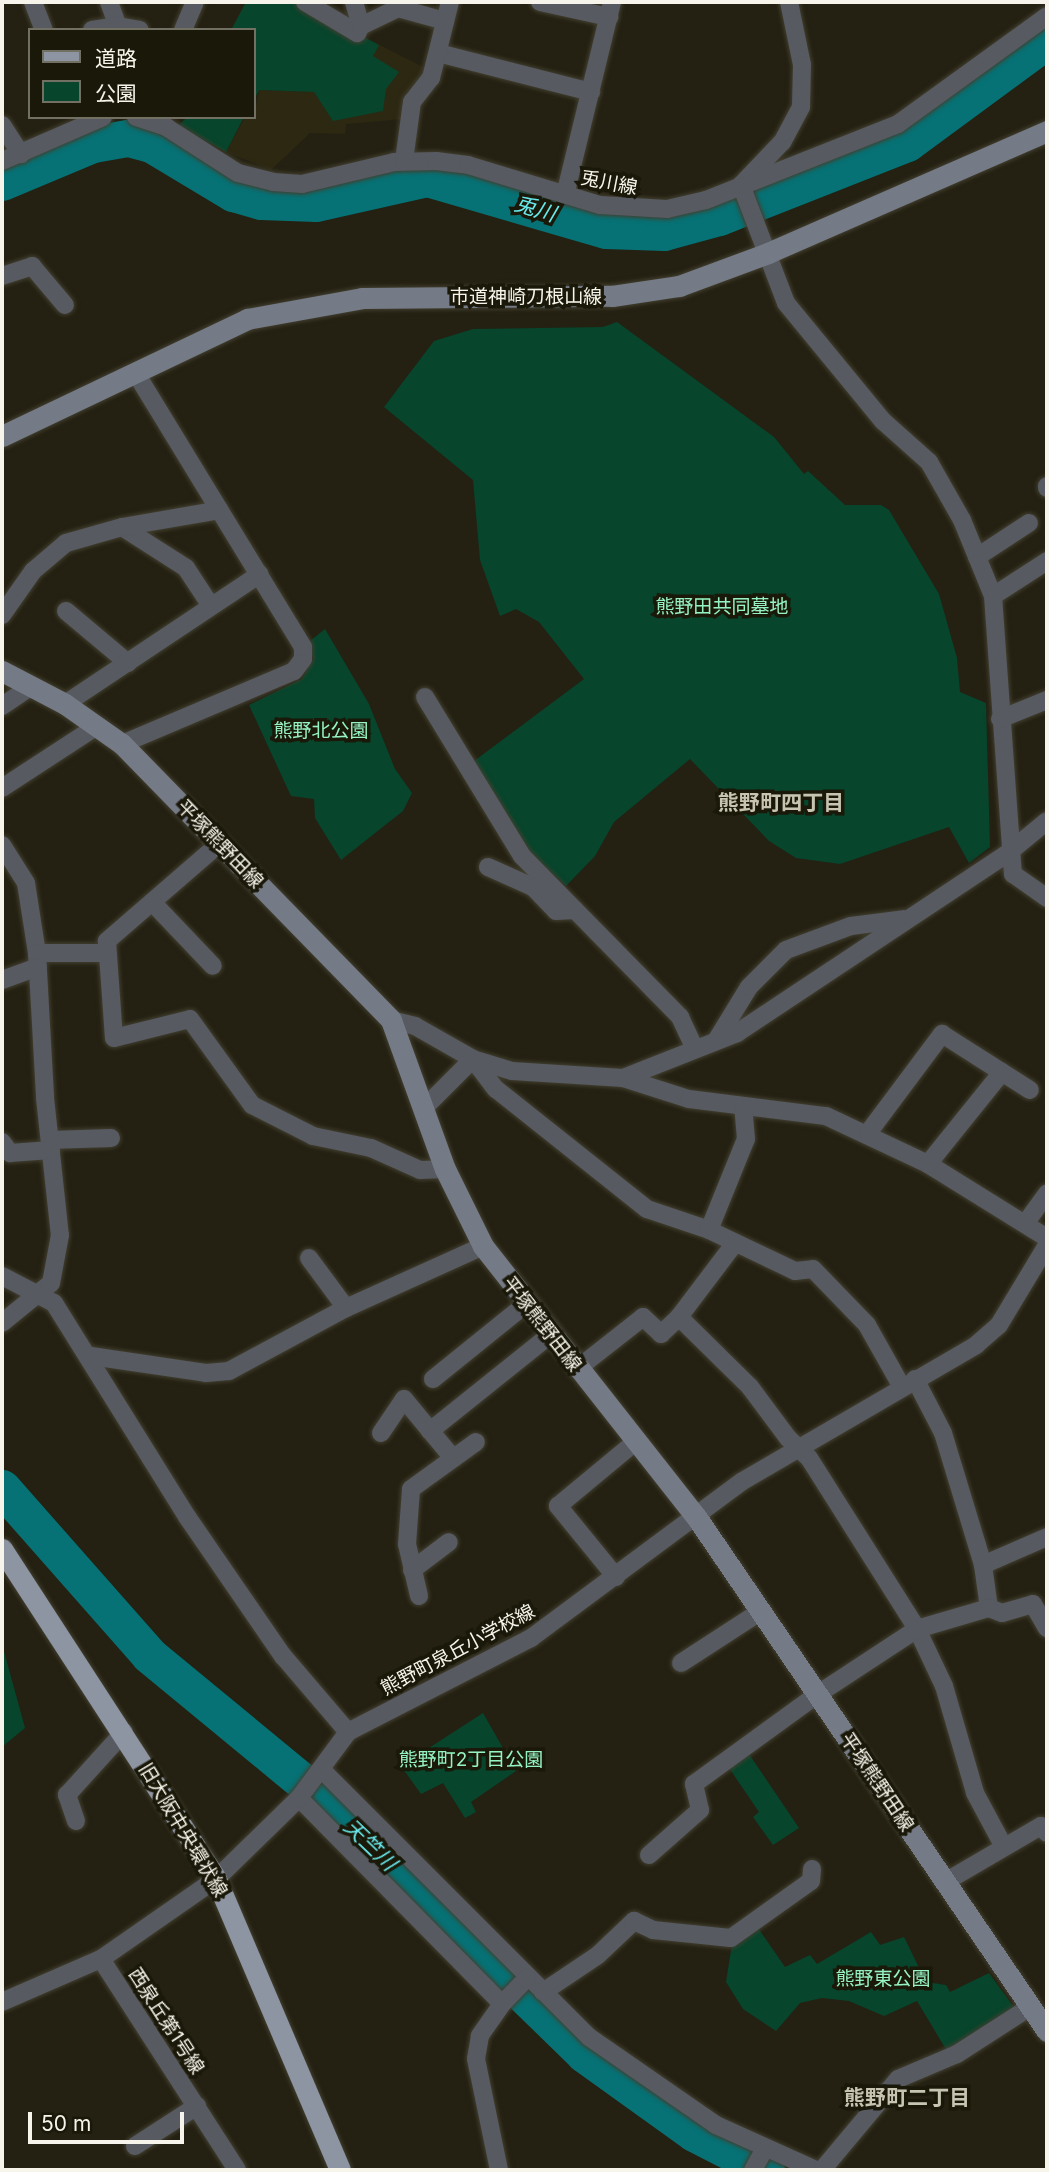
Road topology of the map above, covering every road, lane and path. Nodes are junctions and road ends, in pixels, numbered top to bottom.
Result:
1 (33, 2) edge
2 (109, 2) edge
3 (195, 2) edge
4 (305, 2) edge
5 (354, 2) edge
6 (450, 2) edge
7 (540, 2) edge
8 (789, 2) edge
9 (610, 10) edge
10 (1047, 16) edge
11 (445, 21) junction
12 (361, 26) junction
13 (43, 28) edge
14 (118, 28) edge
15 (184, 28) edge
16 (438, 53) junction
17 (591, 92) junction
18 (97, 119) edge
19 (142, 119) edge
20 (2, 125) edge
21 (1047, 131) edge
22 (21, 154) junction
23 (2, 161) edge
24 (404, 161) junction
25 (565, 195) junction
26 (746, 198) junction
27 (768, 253) junction
28 (2, 276) edge
29 (65, 305) dead end
30 (136, 373) junction
31 (2, 436) edge
32 (220, 510) junction
33 (1030, 523) dead end
34 (122, 527) junction
35 (977, 557) junction
36 (1047, 561) edge
37 (260, 574) junction
38 (993, 596) junction
39 (211, 606) junction
40 (66, 611) dead end
41 (2, 615) edge
42 (128, 663) junction
43 (2, 671) edge
44 (32, 687) junction
45 (425, 697) dead end
46 (1047, 700) edge
47 (65, 704) junction
48 (2, 706) edge
49 (1000, 719) junction
50 (97, 726) junction
51 (122, 744) junction
52 (2, 788) edge
53 (1047, 821) edge
54 (220, 843) junction
55 (3, 848) edge
56 (1008, 853) junction
57 (488, 867) dead end
58 (1047, 898) edge
59 (152, 902) junction
60 (575, 910) junction
61 (910, 919) junction
62 (106, 953) junction
63 (37, 960) junction
64 (213, 966) dead end
65 (2, 980) edge
66 (391, 1020) junction
67 (716, 1041) junction
68 (695, 1049) junction
69 (473, 1059) junction
70 (1002, 1072) junction
71 (623, 1078) junction
72 (1030, 1090) dead end
73 (743, 1106) junction
74 (424, 1108) junction
75 (868, 1133) junction
76 (111, 1138) dead end
77 (2, 1142) edge
78 (50, 1145) junction
79 (928, 1164) junction
80 (445, 1169) junction
81 (1047, 1193) edge
82 (1027, 1221) junction
83 (709, 1230) junction
84 (1047, 1238) edge
85 (735, 1243) junction
86 (1047, 1245) edge
87 (483, 1246) junction
88 (309, 1258) dead end
89 (2, 1276) edge
90 (41, 1294) junction
91 (526, 1304) junction
92 (346, 1308) junction
93 (679, 1317) junction
94 (2, 1323) edge
95 (550, 1335) junction
96 (91, 1356) junction
97 (577, 1369) junction
98 (433, 1379) dead end
99 (909, 1383) junction
100 (430, 1431) junction
101 (381, 1433) dead end
102 (476, 1442) dead end
103 (635, 1442) junction
104 (800, 1450) junction
105 (452, 1457) junction
106 (697, 1518) junction
107 (1047, 1537) edge
108 (449, 1542) dead end
109 (2, 1549) edge
110 (983, 1565) junction
111 (412, 1570) junction
112 (616, 1577) junction
113 (419, 1596) dead end
114 (989, 1608) junction
115 (761, 1611) junction
116 (1047, 1628) edge
117 (917, 1629) junction
118 (681, 1664) dead end
119 (818, 1694) junction
120 (124, 1732) junction
121 (348, 1732) junction
122 (318, 1772) junction
123 (301, 1796) junction
124 (76, 1821) dead end
125 (1047, 1833) edge
126 (1004, 1846) junction
127 (649, 1855) dead end
128 (812, 1869) dead end
129 (216, 1879) junction
130 (945, 1882) junction
131 (101, 1959) junction
132 (527, 1978) junction
133 (543, 1992) junction
134 (2, 2002) edge
135 (502, 2004) junction
136 (1030, 2007) junction
137 (1047, 2031) edge
138 (197, 2106) junction
139 (135, 2146) dead end
140 (765, 2147) junction
141 (237, 2170) edge
142 (340, 2170) edge
143 (499, 2170) edge
144 (753, 2170) edge
145 (819, 2170) edge

1 - 13 street
2 - 14 street
3 - 15 street
4 - 12 street
5 - 12 street
6 - 11 street
7 - 9 street
8 - 26 street
9 - 17 street
10 - 26 street, 兎川線
11 - 12 street
11 - 16 street
16 - 17 street
16 - 24 street
17 - 25 street
18 - 22 street
19 - 24 street, 兎川線
20 - 22 street
21 - 27 street, 市道神崎刀根山線
22 - 23 street
24 - 25 street, 兎川線
25 - 26 street, 兎川線
26 - 27 street
27 - 30 street, 市道神崎刀根山線
27 - 35 street
28 - 29 street
30 - 31 street, 市道神崎刀根山線
30 - 32 street
32 - 34 street
32 - 37 street
33 - 35 street
34 - 39 street
34 - 41 street
35 - 38 street
36 - 38 street
37 - 39 street
37 - 51 street
38 - 49 street
39 - 42 street
40 - 42 street
42 - 47 street
43 - 44 street, 平塚熊野田線
44 - 47 street, 平塚熊野田線
44 - 48 street
45 - 60 street
46 - 49 street
47 - 50 street, 平塚熊野田線
49 - 56 street
50 - 51 street, 平塚熊野田線
50 - 52 street
51 - 54 street, 平塚熊野田線
53 - 56 street
54 - 59 street
54 - 66 street, 平塚熊野田線
55 - 63 street
56 - 58 street
56 - 61 street
57 - 60 street
59 - 62 street
59 - 64 street
60 - 68 street
61 - 67 street
61 - 67 street
62 - 63 street
62 - 80 street
63 - 65 street
63 - 78 street
66 - 69 street
66 - 74 street, 平塚熊野田線
67 - 68 street
68 - 71 street
69 - 71 street
69 - 74 street
69 - 83 street
70 - 72 street
70 - 75 street
70 - 79 street
71 - 73 street
73 - 75 street
73 - 83 street
74 - 80 street, 平塚熊野田線
75 - 79 street
76 - 78 street
77 - 78 street
78 - 90 street
79 - 82 street
80 - 87 street, 平塚熊野田線
81 - 82 street
82 - 84 street
83 - 85 street
85 - 93 street
85 - 99 street
86 - 99 street, 熊野町泉丘小学校線
87 - 91 street, 平塚熊野田線
87 - 92 street
88 - 92 street
89 - 90 street
90 - 94 street
90 - 96 street
91 - 95 street, 平塚熊野田線
91 - 98 street
92 - 96 street
93 - 97 street
93 - 104 street
95 - 97 street, 平塚熊野田線
95 - 100 street
96 - 121 street
97 - 103 street, 平塚熊野田線
99 - 104 street, 熊野町泉丘小学校線
99 - 110 street
100 - 101 street
100 - 105 street
102 - 105 street
103 - 106 street, 平塚熊野田線
103 - 112 street
104 - 106 street, 熊野町泉丘小学校線
104 - 117 street
105 - 111 street
106 - 112 street, 熊野町泉丘小学校線
106 - 115 street, 平塚熊野田線
107 - 110 street
108 - 111 street
109 - 120 main road, 旧大阪中央環状線
110 - 114 street
111 - 113 street
112 - 121 street, 熊野町泉丘小学校線
114 - 116 street
114 - 117 street
115 - 118 street
115 - 119 street, 平塚熊野田線
117 - 119 street
117 - 126 street
119 - 127 street
119 - 130 street, 平塚熊野田線
120 - 124 street
120 - 129 main road, 旧大阪中央環状線
121 - 122 street, 熊野町泉丘小学校線
122 - 123 street, 熊野町泉丘小学校線
122 - 132 street
123 - 129 street
123 - 135 street
125 - 126 street
126 - 130 street
128 - 133 street
129 - 131 street
129 - 142 main road, 旧大阪中央環状線
130 - 136 street, 平塚熊野田線
131 - 134 street
131 - 138 street, 西泉丘第1号線
132 - 133 street
132 - 135 street
133 - 140 street
135 - 143 street
136 - 137 street, 平塚熊野田線
136 - 145 street
138 - 139 street, 西泉丘第1号線
138 - 141 street, 西泉丘第1号線
140 - 144 street
140 - 145 street

